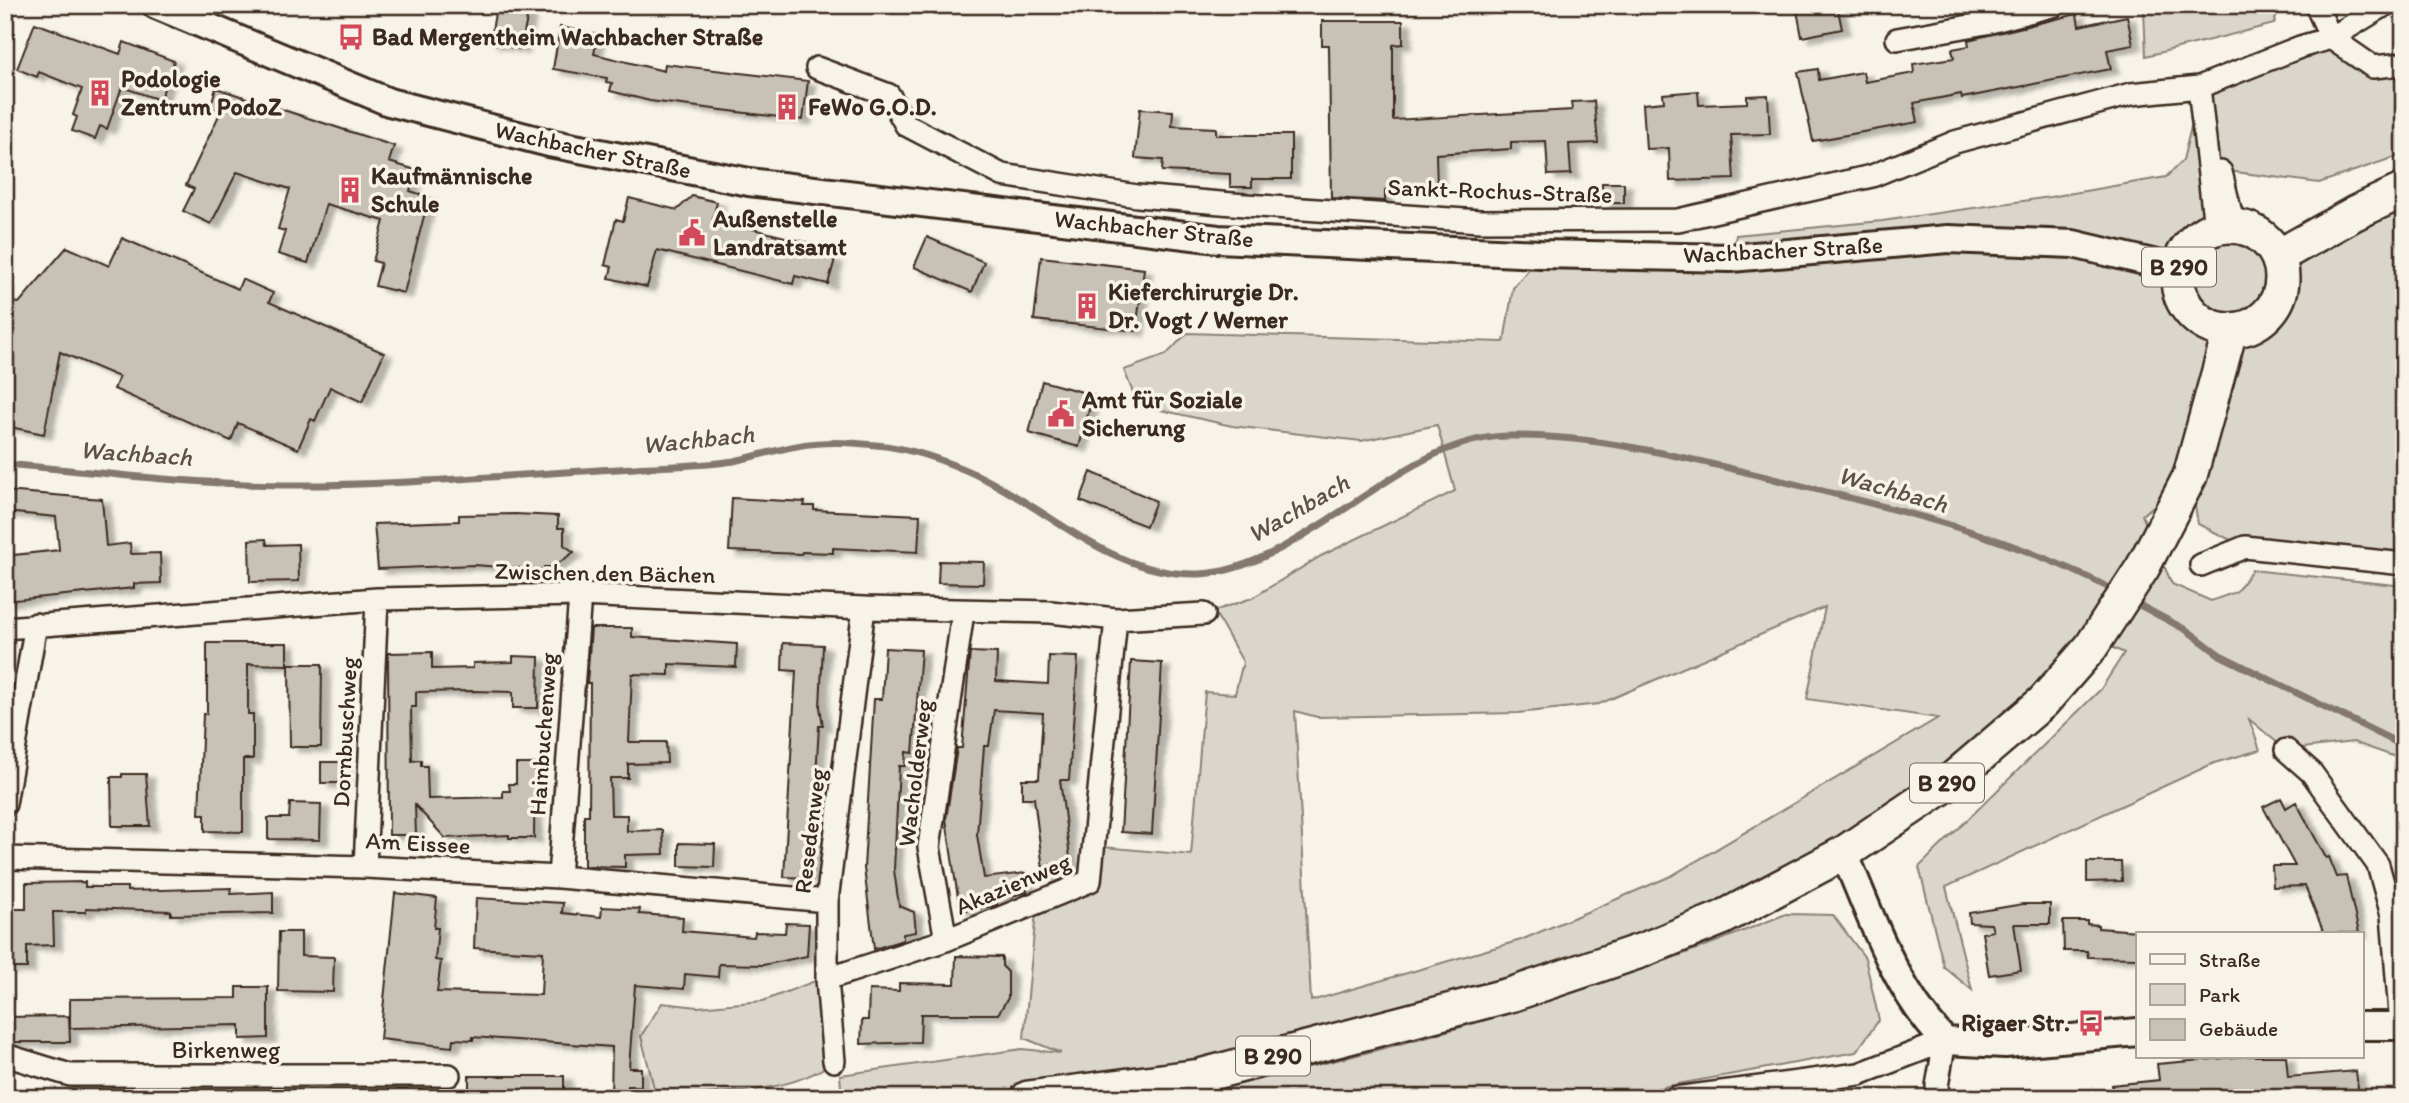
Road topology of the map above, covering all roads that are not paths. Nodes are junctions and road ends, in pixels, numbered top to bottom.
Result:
1 (156, 5) edge
2 (2055, 5) edge
3 (2316, 5) edge
4 (2385, 5) edge
5 (2331, 38) junction
6 (1897, 39) dead end
7 (2404, 64) edge
8 (817, 68) dead end
9 (2199, 88) junction
10 (2404, 190) edge
11 (2224, 227) junction
12 (2279, 256) junction
13 (2178, 269) junction
14 (2230, 331) junction
15 (2404, 564) edge
16 (2201, 565) dead end
17 (580, 595) junction
18 (377, 599) junction
19 (864, 608) junction
20 (963, 611) junction
21 (1204, 614) dead end
22 (1116, 619) junction
23 (36, 624) junction
24 (5, 628) edge
25 (2286, 750) dead end
26 (5, 804) edge
27 (1844, 853) junction
28 (5, 858) edge
29 (365, 867) junction
30 (559, 877) junction
31 (827, 901) junction
32 (2398, 915) edge
33 (946, 940) junction
34 (827, 979) junction
35 (2364, 1026) edge
36 (2402, 1026) edge
37 (2136, 1032) edge
38 (1945, 1041) junction
39 (5, 1055) edge
40 (834, 1061) dead end
41 (449, 1075) dead end
42 (1028, 1098) edge
43 (1675, 1098) edge
44 (1939, 1098) edge

1 - 13 street, Wachbacher Straße
2 - 6 street
3 - 5 street
4 - 5 street, Sankt-Rochus-Straße
5 - 7 street
5 - 9 street, Sankt-Rochus-Straße
8 - 9 street, Sankt-Rochus-Straße
9 - 11 street
10 - 12 main road
11 - 12 main road, B 290
11 - 13 main road, B 290
12 - 14 main road
13 - 14 main road, B 290
14 - 27 main road, B 290
15 - 16 street
17 - 18 street, Zwischen den Bächen
17 - 19 street, Zwischen den Bächen
17 - 30 street, Hainbuchenweg
18 - 23 street, Zwischen den Bächen
18 - 29 street, Dornbuschweg
19 - 20 street, Zwischen den Bächen
19 - 31 street, Resedenweg
20 - 22 street, Zwischen den Bächen
20 - 33 street, Wacholderweg
21 - 22 street, Zwischen den Bächen
22 - 33 street, Akazienweg
23 - 24 street, Zwischen den Bächen
23 - 26 street
25 - 32 street
27 - 38 street
27 - 42 main road, B 290
28 - 29 street, Am Eissee
29 - 30 street, Am Eissee
30 - 31 street, Am Eissee
31 - 34 street, Resedenweg
32 - 36 street
33 - 34 street, Akazienweg
34 - 40 street, Resedenweg
35 - 36 street
37 - 38 street
38 - 43 street
38 - 44 street
39 - 41 street, Birkenweg

